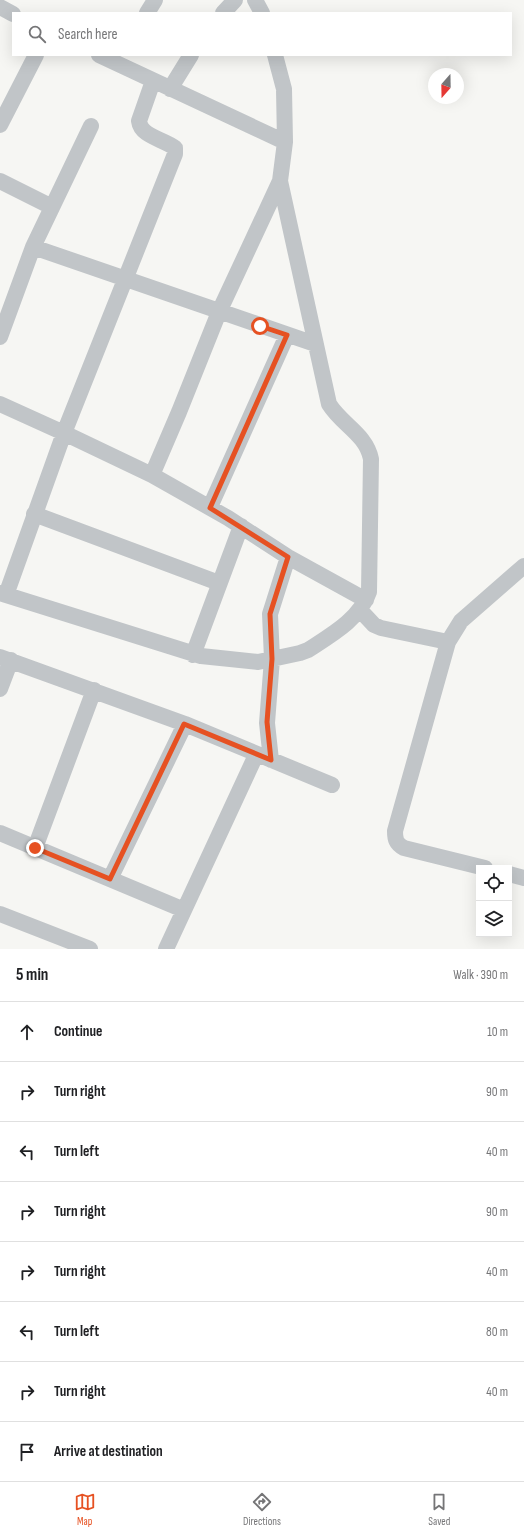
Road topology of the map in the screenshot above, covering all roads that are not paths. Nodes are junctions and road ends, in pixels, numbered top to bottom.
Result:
1 (155, 0) edge
2 (235, 0) edge
3 (255, 0) edge
4 (0, 7) edge
5 (147, 12) edge
6 (224, 12) edge
7 (261, 12) edge
8 (12, 13) edge
9 (35, 56) edge
10 (105, 56) edge
11 (190, 56) edge
12 (275, 56) edge
13 (116, 58) edge
14 (153, 81) junction
15 (170, 89) junction
16 (0, 125) edge
17 (91, 126) dead end
18 (285, 142) junction
19 (0, 181) edge
20 (280, 181) junction
21 (52, 207) junction
22 (33, 247) junction
23 (125, 278) junction
24 (219, 312) junction
25 (287, 335) junction
26 (0, 337) edge
27 (315, 344) junction
28 (0, 404) edge
29 (64, 433) junction
30 (152, 475) junction
31 (210, 508) junction
32 (34, 514) junction
33 (240, 526) junction
34 (288, 557) junction
35 (524, 566) edge
36 (219, 583) junction
37 (3, 594) edge
38 (363, 605) junction
39 (448, 642) junction
40 (193, 655) junction
41 (5, 658) edge
42 (272, 659) junction
43 (0, 689) edge
44 (94, 690) junction
45 (184, 724) junction
46 (256, 755) junction
47 (271, 760) junction
48 (332, 785) dead end
49 (0, 833) edge
50 (35, 848) junction
51 (476, 866) edge
52 (512, 875) edge
53 (524, 878) edge
54 (110, 879) junction
55 (184, 910) junction
56 (0, 914) edge
57 (90, 949) edge
58 (166, 949) edge

1 - 5 street
2 - 6 street
3 - 7 street
4 - 8 street
9 - 16 street
10 - 13 street
11 - 15 street
12 - 18 street
13 - 14 street
14 - 15 street
14 - 23 street
15 - 18 street
17 - 21 street
18 - 20 street
19 - 21 street
20 - 24 street
20 - 27 street
21 - 22 street
22 - 23 street
22 - 26 street
23 - 24 street
23 - 29 street
24 - 25 street
24 - 30 street
25 - 27 street
25 - 31 street
27 - 38 street
28 - 29 street
29 - 30 street
29 - 32 street
30 - 31 street
31 - 33 street
32 - 36 street
32 - 37 street
33 - 34 street
33 - 36 street
34 - 38 street
34 - 42 street
35 - 39 street
36 - 40 street
37 - 40 street
38 - 39 street
38 - 42 street
39 - 51 street
40 - 42 street
41 - 43 street
41 - 44 street
42 - 47 street
44 - 45 street
44 - 50 street
45 - 46 street
45 - 54 street
46 - 47 street
46 - 55 street
47 - 48 street
49 - 50 street
50 - 54 street
52 - 53 street
54 - 55 street
55 - 58 street
56 - 57 street

